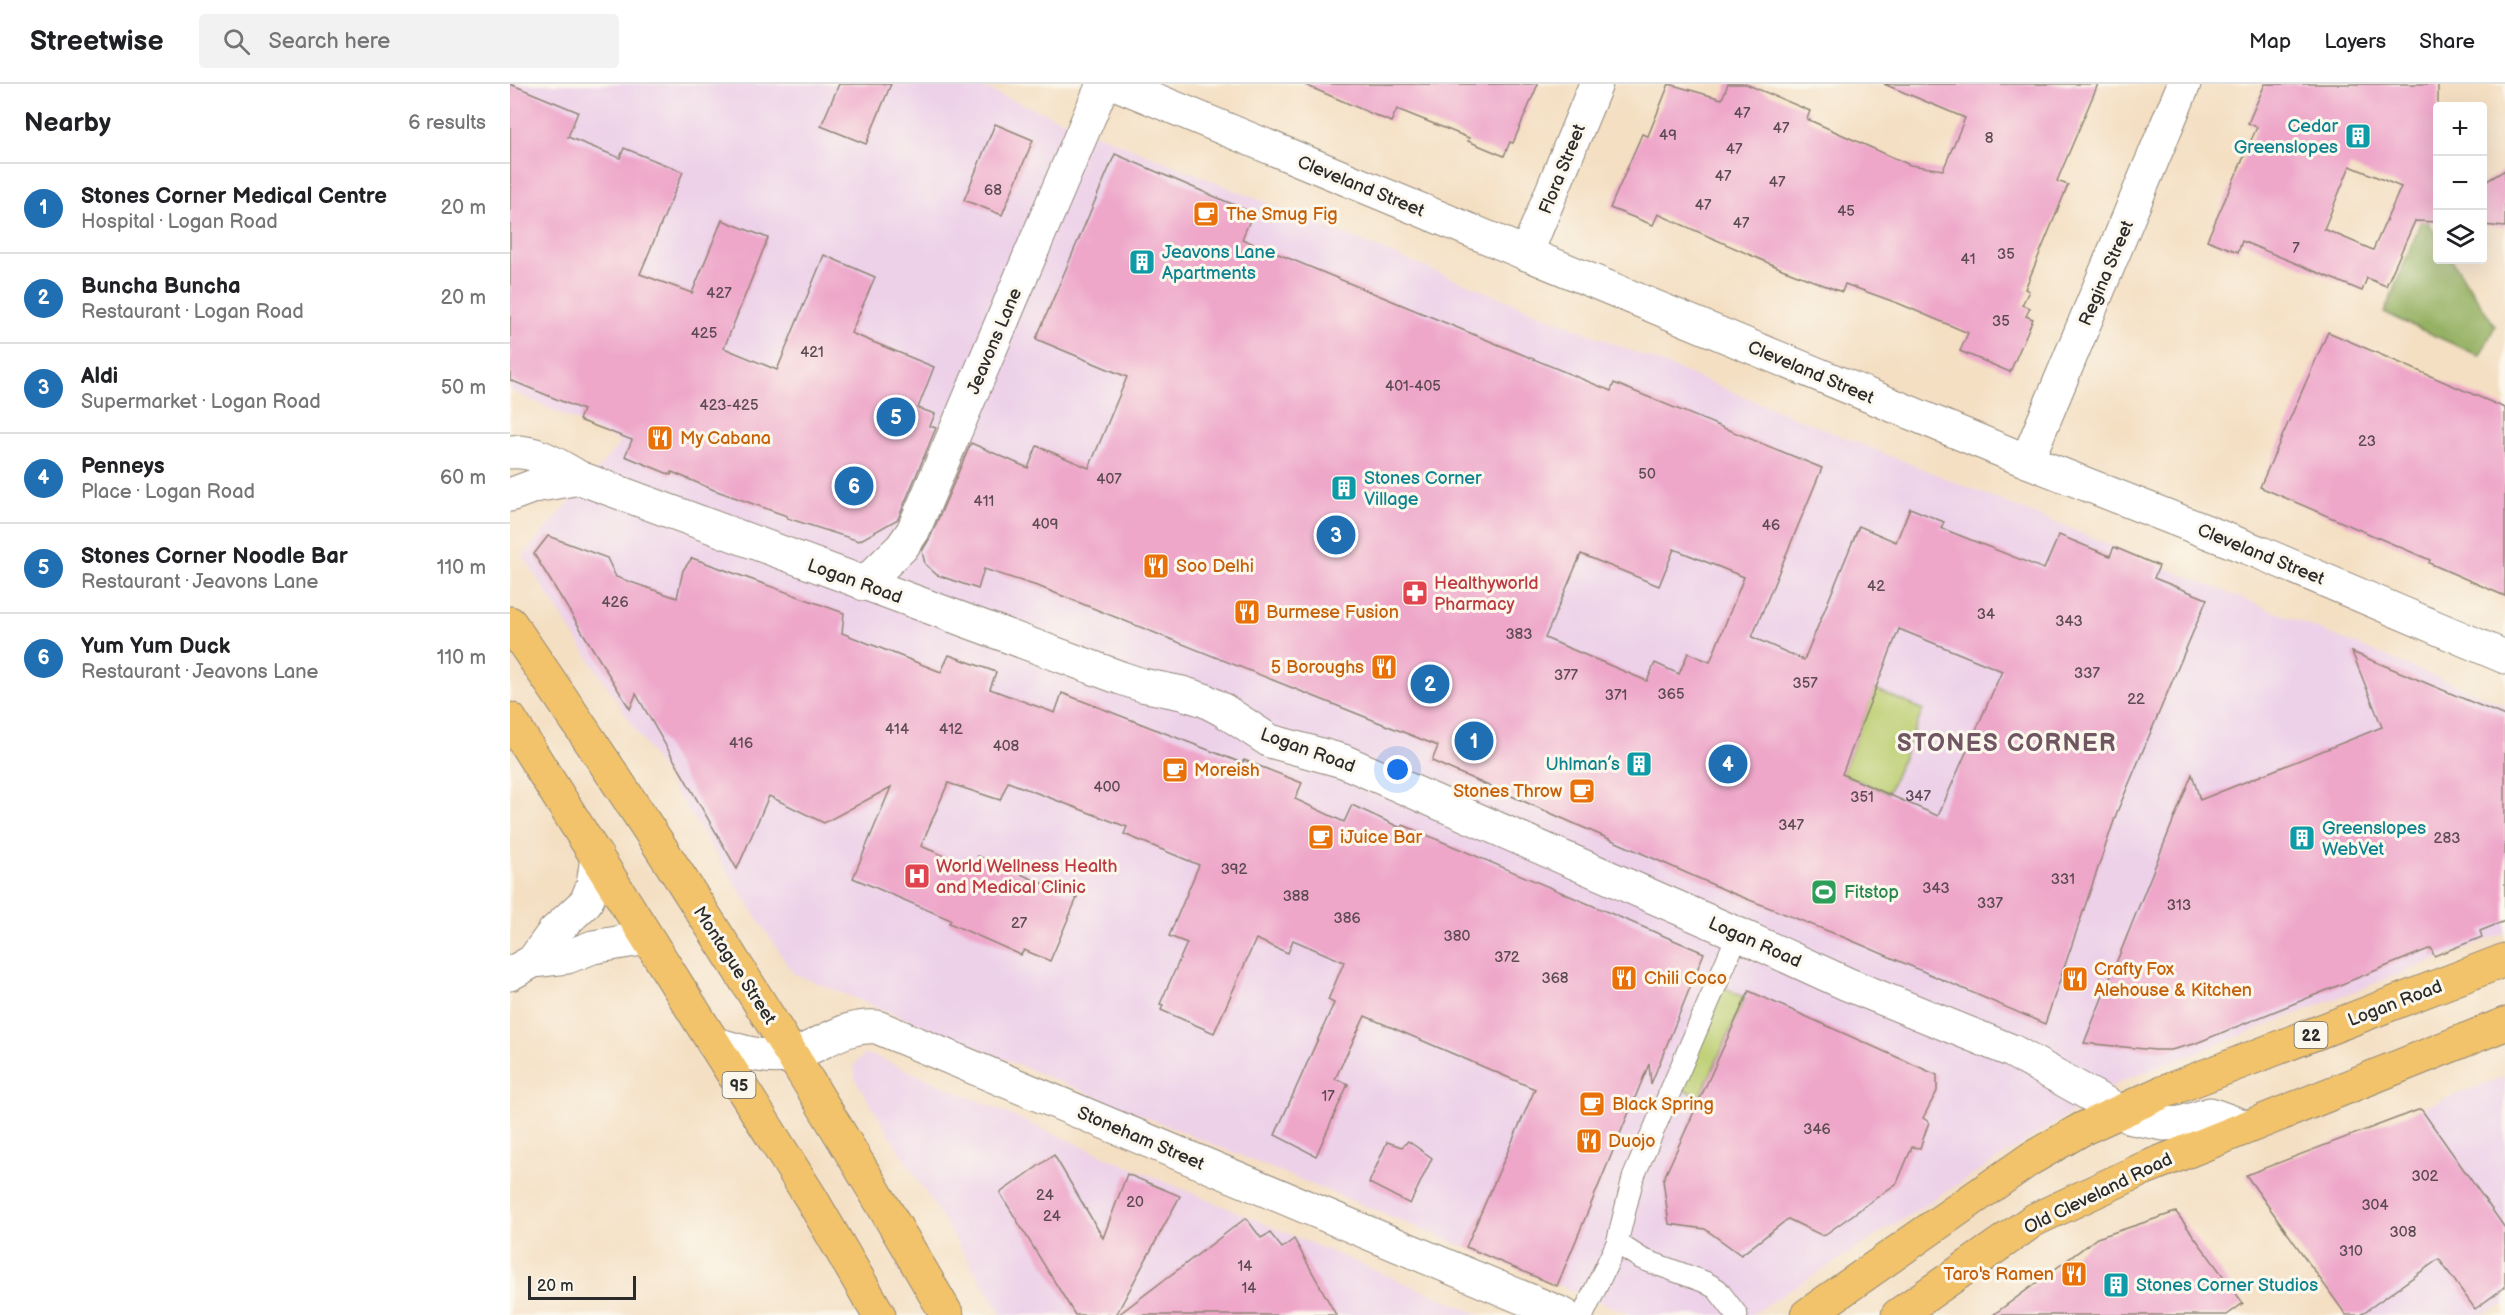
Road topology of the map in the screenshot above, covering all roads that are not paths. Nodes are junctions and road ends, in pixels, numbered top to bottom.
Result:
1 (1103, 84) edge
2 (1117, 84) edge
3 (1596, 84) edge
4 (2184, 84) edge
5 (1526, 254) junction
6 (510, 452) edge
7 (2026, 461) junction
8 (580, 478) junction
9 (510, 495) edge
10 (864, 584) junction
11 (510, 623) edge
12 (2505, 657) edge
13 (510, 718) edge
14 (597, 857) junction
15 (1738, 934) junction
16 (647, 938) junction
17 (2505, 960) edge
18 (521, 968) edge
19 (2505, 1024) edge
20 (713, 1043) junction
21 (793, 1055) junction
22 (2118, 1112) junction
23 (2246, 1127) junction
24 (1617, 1243) junction
25 (879, 1315) edge
26 (947, 1315) edge
27 (1564, 1315) edge
28 (1583, 1315) edge
29 (1737, 1315) edge
30 (1807, 1315) edge
31 (1898, 1315) edge

1 - 10 street, Jeavons Lane
2 - 5 street, Cleveland Street
3 - 5 street, Flora Street
4 - 7 street, Regina Street
5 - 7 street, Cleveland Street
6 - 8 street, Logan Road
7 - 12 street, Cleveland Street
8 - 9 street
8 - 10 street, Logan Road
10 - 15 street, Logan Road
11 - 21 main road, Montague Street
13 - 14 main road, 95
14 - 16 main road, 95
14 - 18 street
15 - 22 street, Logan Road
15 - 24 lane
16 - 18 street
16 - 20 main road, 95
17 - 22 main road, Logan Road / 22
19 - 23 main road
20 - 21 street, Stoneham Street
20 - 25 main road, 95
21 - 26 main road, Montague Street
21 - 27 street, Stoneham Street
22 - 23 street, Logan Road
22 - 30 main road, 22
23 - 31 main road, Old Cleveland Road
24 - 28 lane
24 - 29 lane

